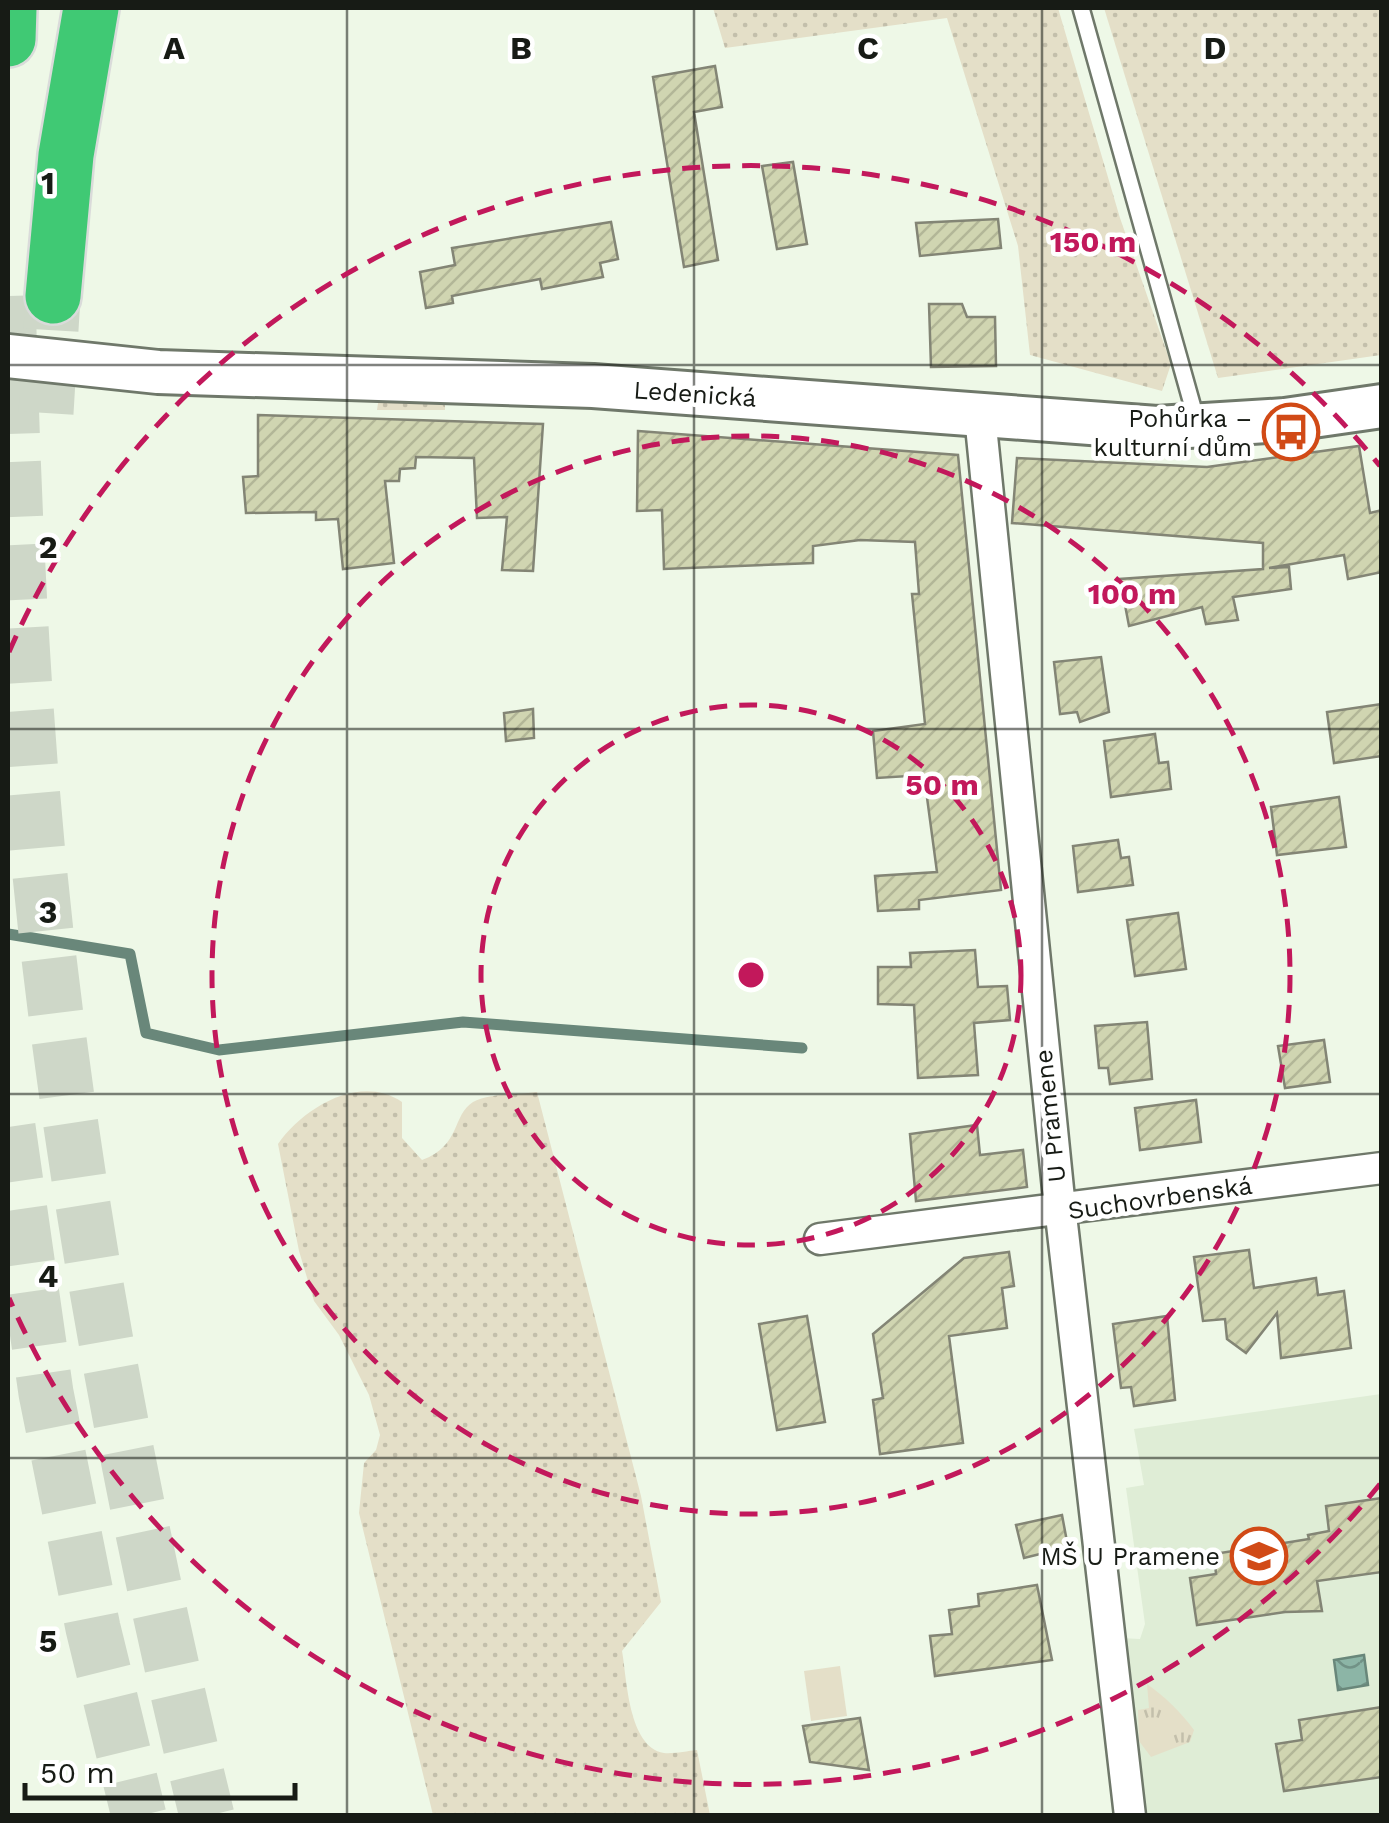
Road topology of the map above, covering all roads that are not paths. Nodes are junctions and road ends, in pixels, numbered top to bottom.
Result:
1 (9, 8) edge
2 (91, 8) edge
3 (1081, 8) edge
4 (8, 39) edge
5 (53, 296) tunnel mouth
6 (8, 356) edge
7 (1382, 406) edge
8 (980, 416) junction
9 (1198, 426) junction
10 (1382, 1168) edge
11 (1060, 1211) junction
12 (820, 1240) dead end
13 (1130, 1816) edge

1 - 4 highway
2 - 5 highway
3 - 9 lane
6 - 8 main road, Ledenická
7 - 9 main road, Ledenická
8 - 9 main road, Ledenická
8 - 11 street, U Pramene
10 - 11 street, Suchovrbenská
11 - 12 street, Suchovrbenská
11 - 13 street, U Pramene

